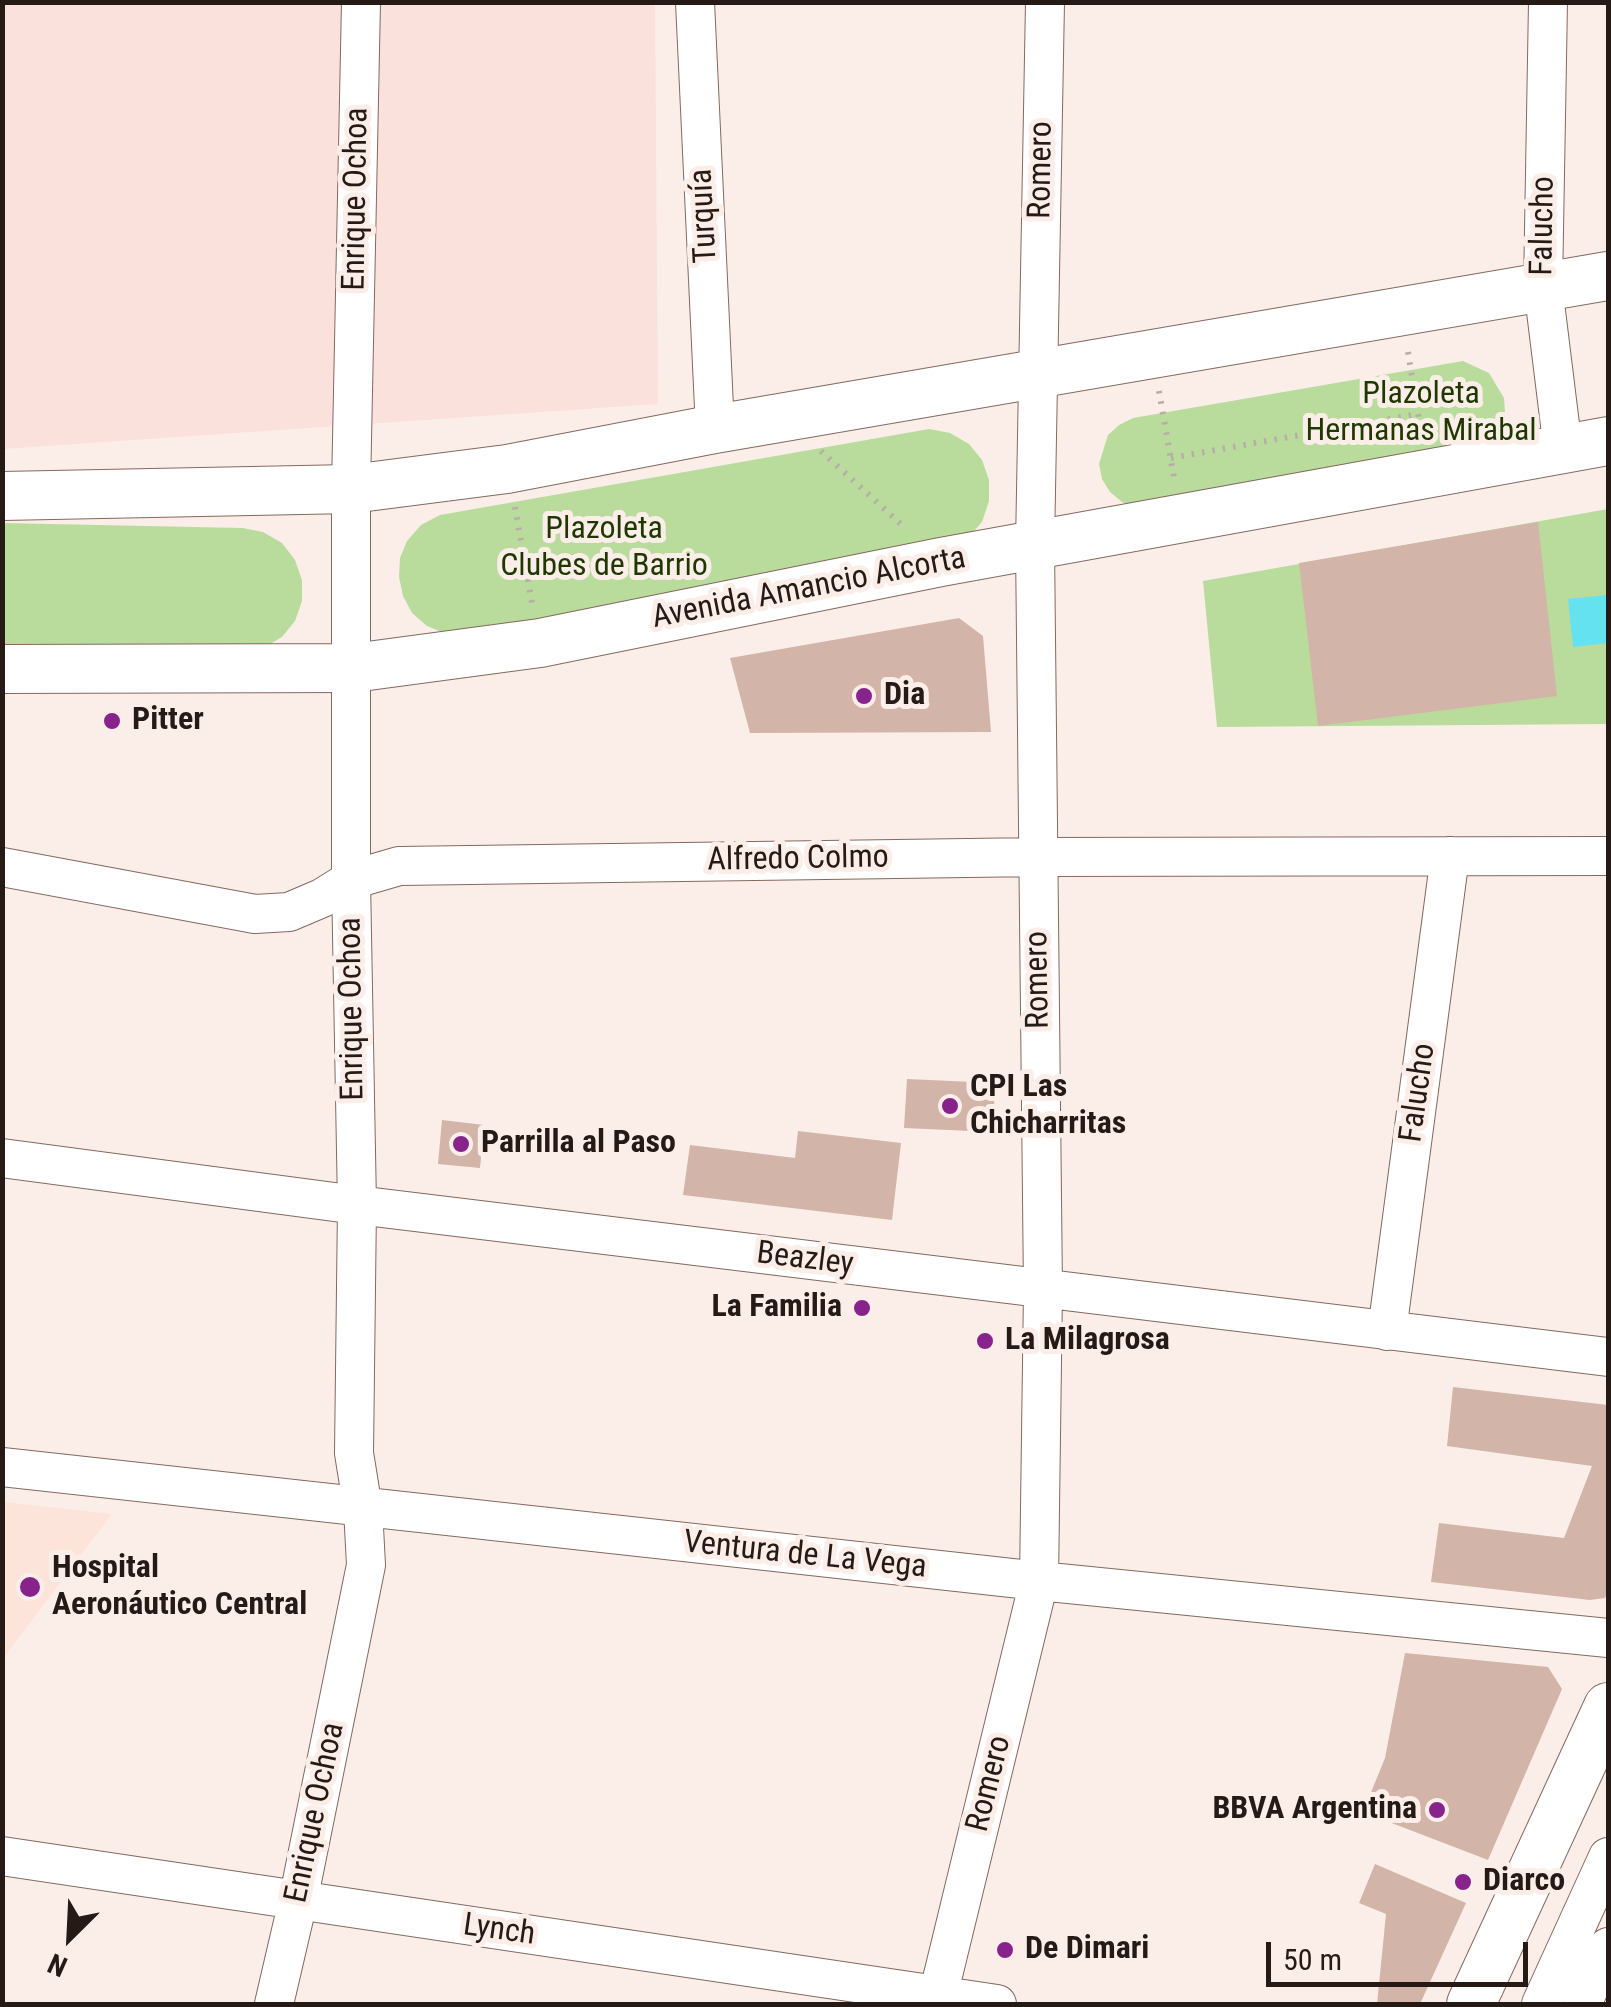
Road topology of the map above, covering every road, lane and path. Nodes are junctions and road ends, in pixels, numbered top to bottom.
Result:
1 (360, 2) edge
2 (696, 2) edge
3 (1045, 2) edge
4 (1548, 2) edge
5 (1608, 276) edge
6 (1543, 287) junction
7 (1402, 312) junction
8 (1152, 354) junction
9 (1040, 374) junction
10 (1418, 414) junction
11 (784, 417) junction
12 (715, 428) junction
13 (1586, 445) edge
14 (1171, 458) junction
15 (508, 469) junction
16 (1426, 474) junction
17 (351, 489) junction
18 (2, 496) edge
19 (1180, 518) junction
20 (1035, 545) junction
21 (941, 562) junction
22 (540, 644) junction
23 (353, 668) junction
24 (2, 669) edge
25 (1450, 856) junction
26 (1608, 856) edge
27 (1038, 857) junction
28 (2, 866) edge
29 (350, 880) junction
30 (2, 1158) edge
31 (357, 1205) junction
32 (1043, 1290) junction
33 (1387, 1331) junction
34 (1608, 1358) edge
35 (2, 1467) edge
36 (363, 1509) junction
37 (1039, 1582) junction
38 (1608, 1638) edge
39 (1608, 1707) edge
40 (2, 1856) edge
41 (1608, 1857) edge
42 (298, 1902) junction
43 (1608, 1946) edge
44 (937, 2000) edge
45 (274, 2004) edge
46 (996, 2004) edge
47 (1471, 2004) edge
48 (1541, 2004) edge
49 (1582, 2004) edge

1 - 17 street, Enrique Ochoa
2 - 12 street, Turquía
3 - 9 street, Romero
4 - 6 street, Falucho
5 - 6 main road
6 - 7 main road
6 - 13 street, Falucho
7 - 8 main road
7 - 10 path
8 - 9 main road
8 - 14 path
9 - 11 main road
9 - 20 street, Romero
10 - 14 path
10 - 16 path
11 - 12 main road
11 - 21 path
12 - 15 main road
13 - 16 main road, Avenida Amancio Alcorta
14 - 19 path
15 - 17 main road
15 - 22 path
16 - 19 main road, Avenida Amancio Alcorta
17 - 18 main road
17 - 23 street, Enrique Ochoa
19 - 20 main road, Avenida Amancio Alcorta
20 - 21 main road, Avenida Amancio Alcorta
20 - 27 street, Romero
21 - 22 main road, Avenida Amancio Alcorta
22 - 23 main road, Avenida Amancio Alcorta
23 - 24 main road, Avenida Amancio Alcorta
23 - 29 street, Enrique Ochoa
25 - 26 street, Alfredo Colmo
25 - 27 street, Alfredo Colmo
25 - 33 street, Falucho
27 - 29 street, Alfredo Colmo
27 - 32 street, Romero
28 - 29 street, Alfredo Colmo
29 - 31 street, Enrique Ochoa
30 - 31 street, Beazley
31 - 32 street, Beazley
31 - 36 street, Enrique Ochoa
32 - 33 street, Beazley
32 - 37 street, Romero
33 - 34 street, Beazley
35 - 36 street, Ventura de La Vega
36 - 37 street, Ventura de La Vega
36 - 42 street, Enrique Ochoa
37 - 38 street, Ventura de La Vega
37 - 44 street, Romero
39 - 47 main road
40 - 42 street, Lynch
41 - 48 street
42 - 44 street, Lynch
42 - 45 street, Enrique Ochoa
43 - 49 street
44 - 46 street, Lynch

